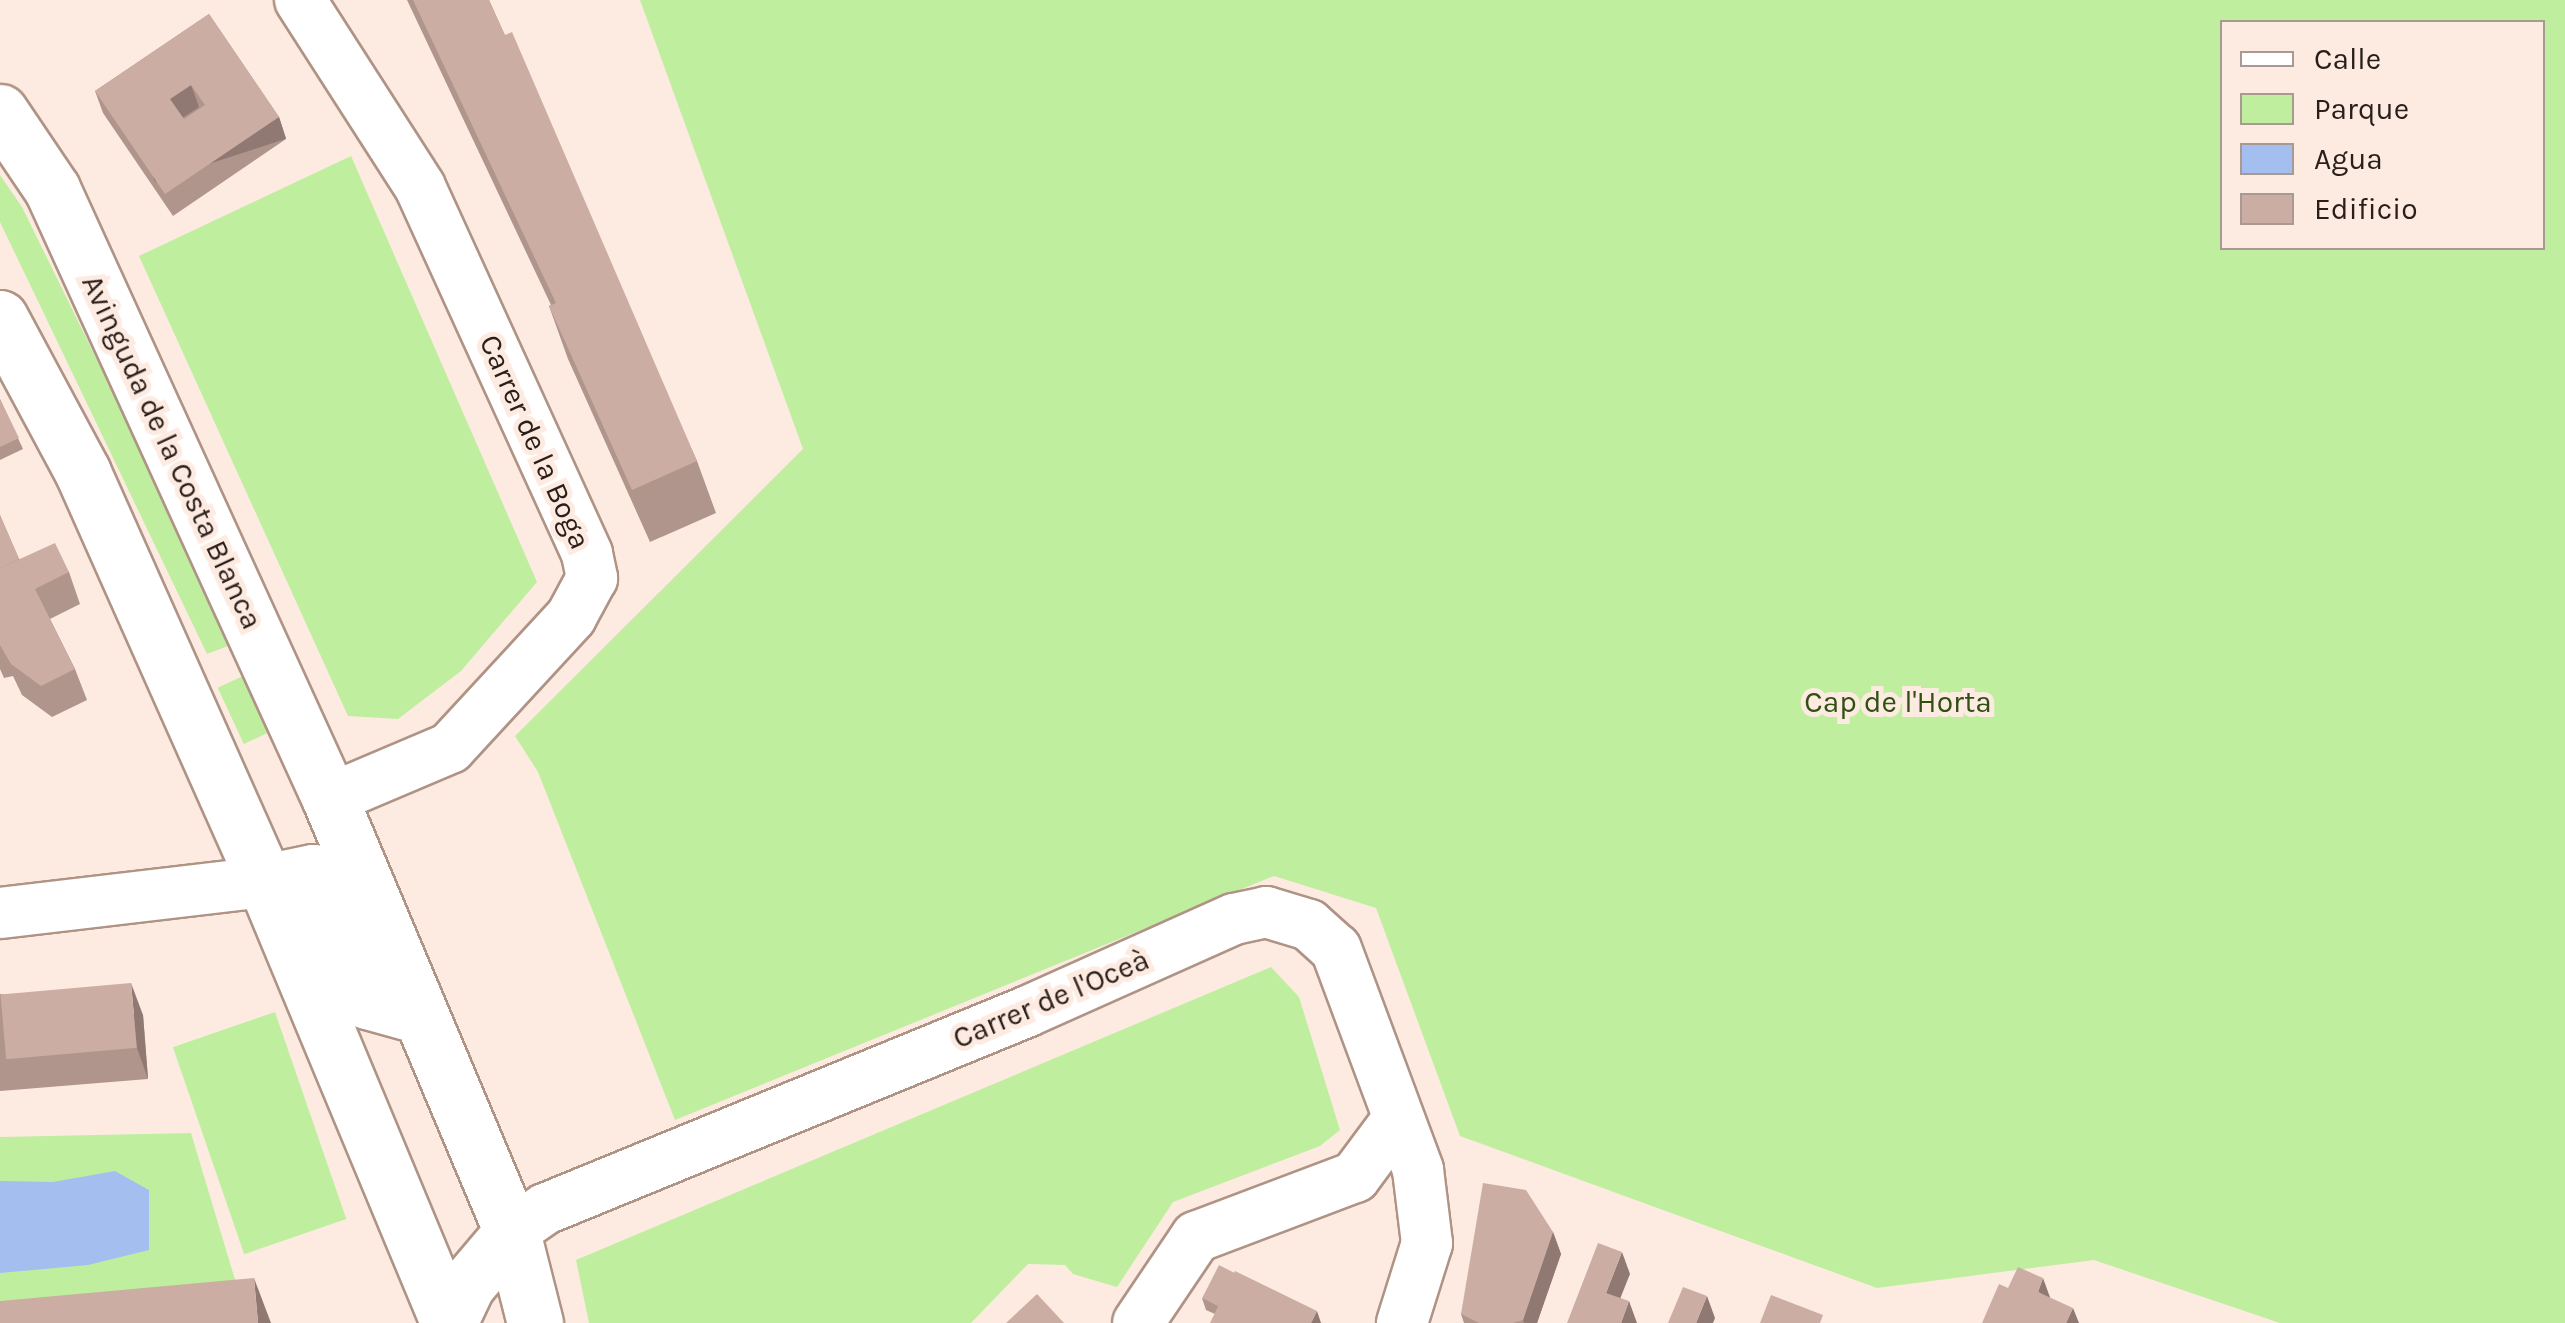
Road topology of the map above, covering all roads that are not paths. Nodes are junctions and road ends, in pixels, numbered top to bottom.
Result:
1 (300, 0) edge
2 (0, 112) edge
3 (0, 318) edge
4 (330, 799) junction
5 (265, 882) junction
6 (0, 913) edge
7 (421, 1016) junction
8 (1398, 1118) junction
9 (512, 1232) junction
10 (1405, 1321) edge
11 (449, 1323) edge
12 (535, 1323) edge
13 (1138, 1323) edge

1 - 4 street, Carrer de la Boga
2 - 4 street, Avinguda de la Costa Blanca
3 - 5 street
4 - 5 street
4 - 7 street, Avinguda de la Costa Blanca
5 - 6 street
5 - 7 street
5 - 11 street
7 - 9 street, Avinguda de la Costa Blanca
8 - 9 street, Carrer de l'Oceà
8 - 10 street, Carrer de l'Oceà
8 - 13 street
9 - 11 street, Carrer de l'Oceà
9 - 12 street, Avinguda de la Costa Blanca

